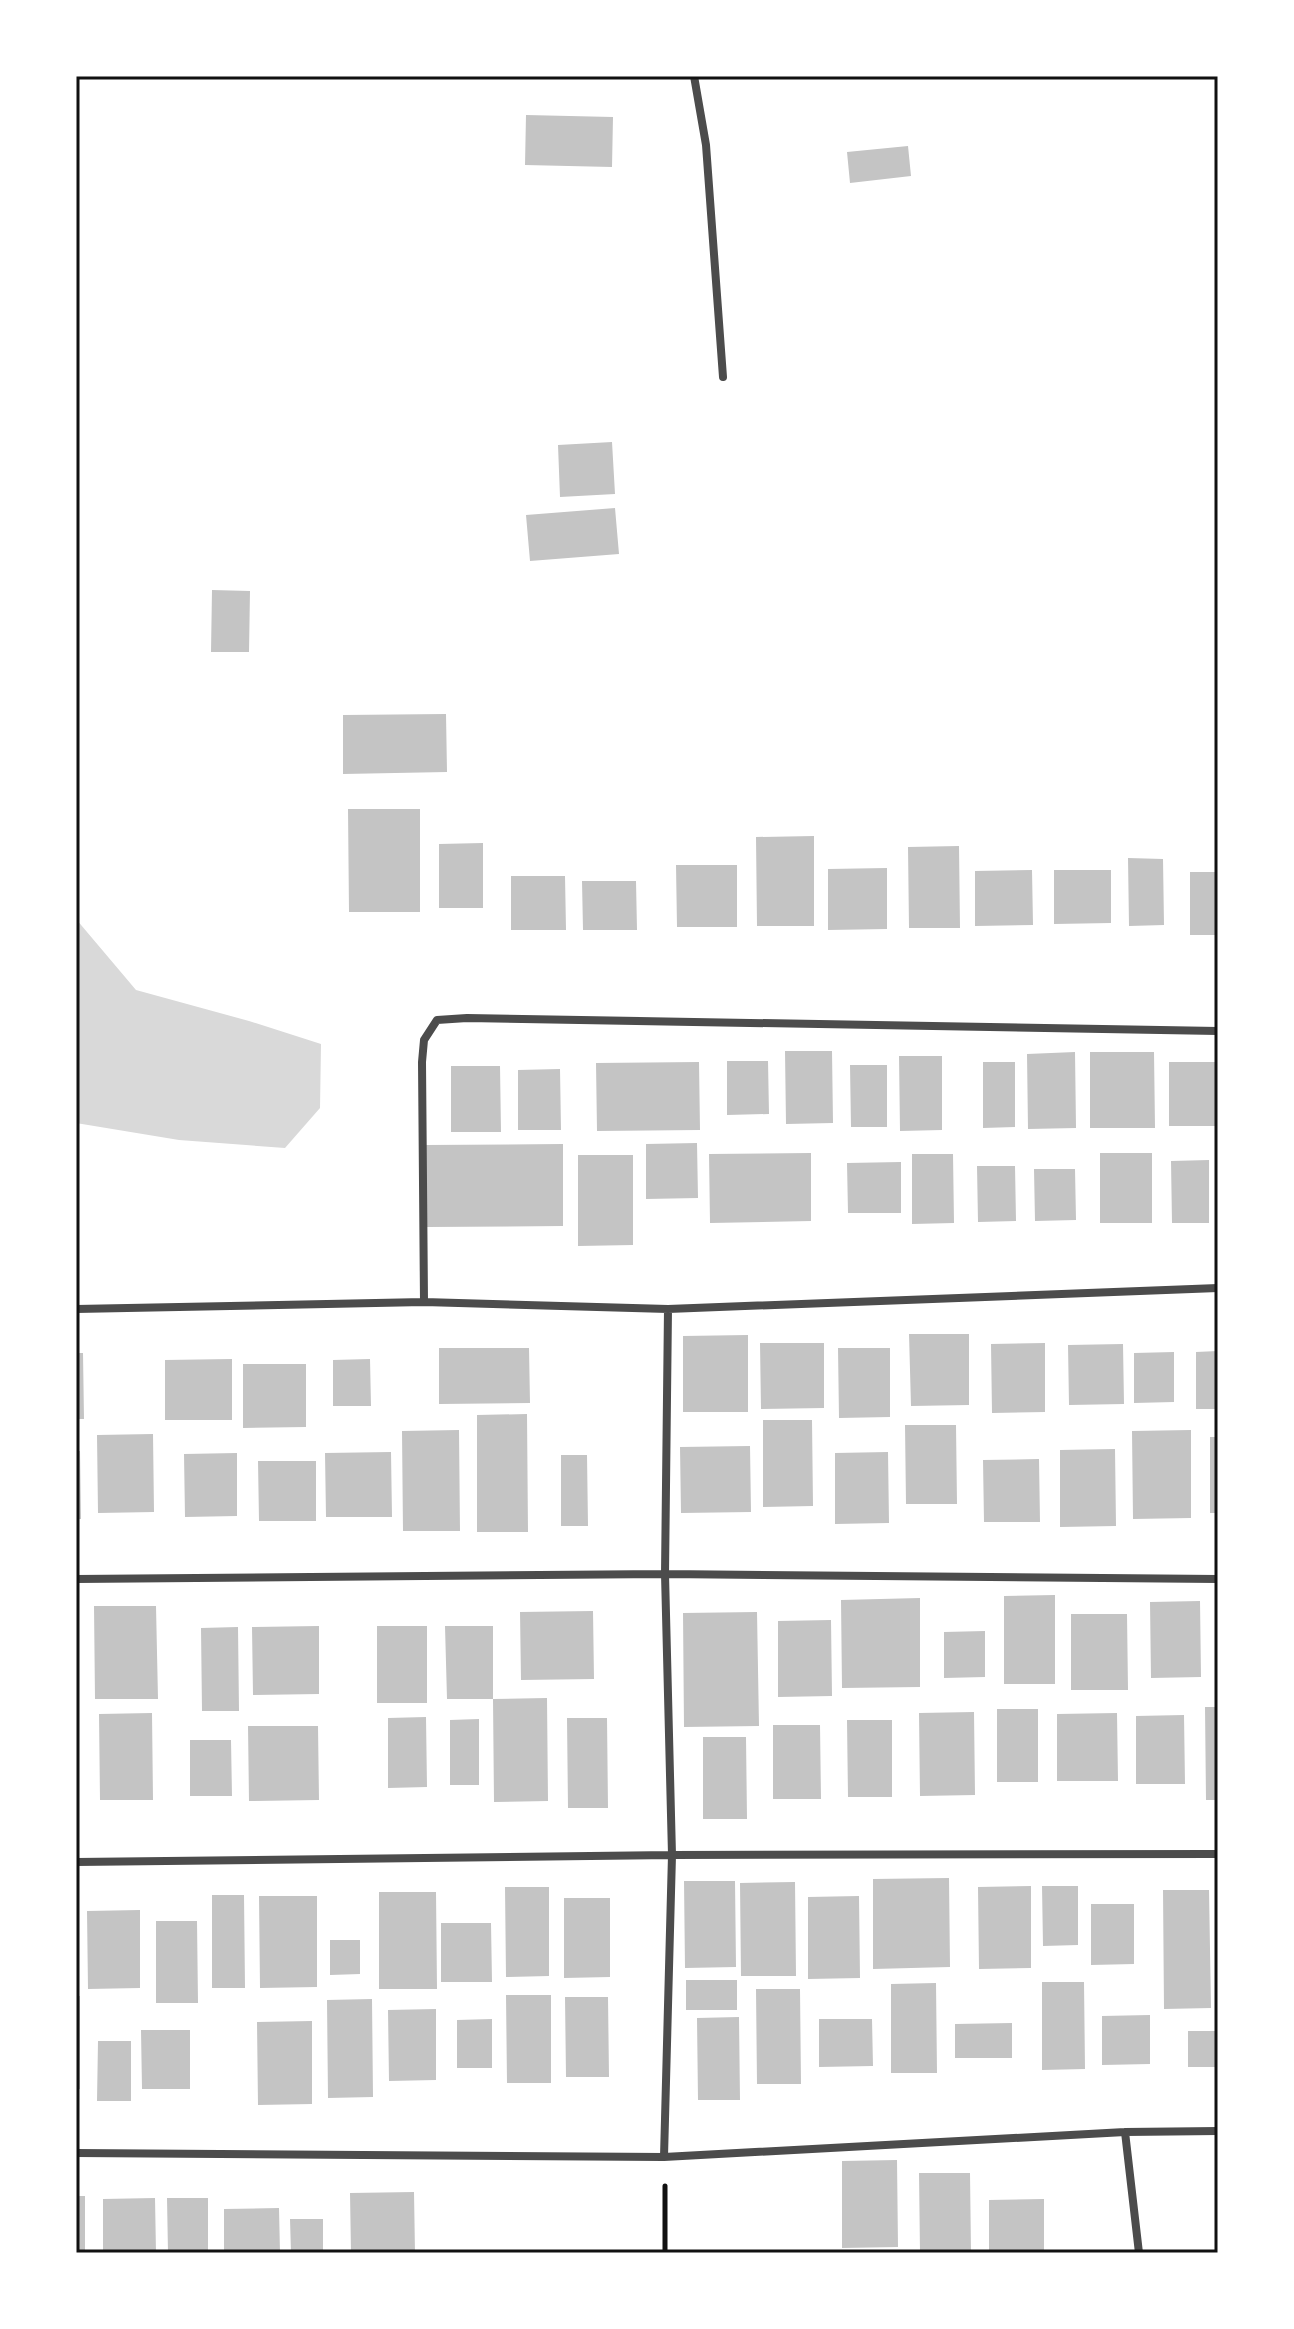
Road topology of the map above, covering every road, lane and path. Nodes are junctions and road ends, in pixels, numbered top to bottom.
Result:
1 (694, 76) edge
2 (723, 377) dead end
3 (1218, 1031) edge
4 (1218, 1288) edge
5 (424, 1302) junction
6 (76, 1309) edge
7 (668, 1309) junction
8 (665, 1574) junction
9 (76, 1579) edge
10 (1218, 1579) edge
11 (1218, 1854) edge
12 (672, 1855) junction
13 (76, 1862) edge
14 (1218, 2131) edge
15 (1125, 2132) junction
16 (76, 2153) edge
17 (664, 2157) junction
18 (665, 2253) edge
19 (1139, 2253) edge

1 - 2 street
3 - 5 street
4 - 7 street
5 - 6 street
5 - 7 street
7 - 8 street
8 - 9 street
8 - 10 street
8 - 12 street
11 - 12 street
12 - 13 street
12 - 17 street
14 - 15 street
15 - 17 street
15 - 19 street
16 - 17 street
17 - 18 path

